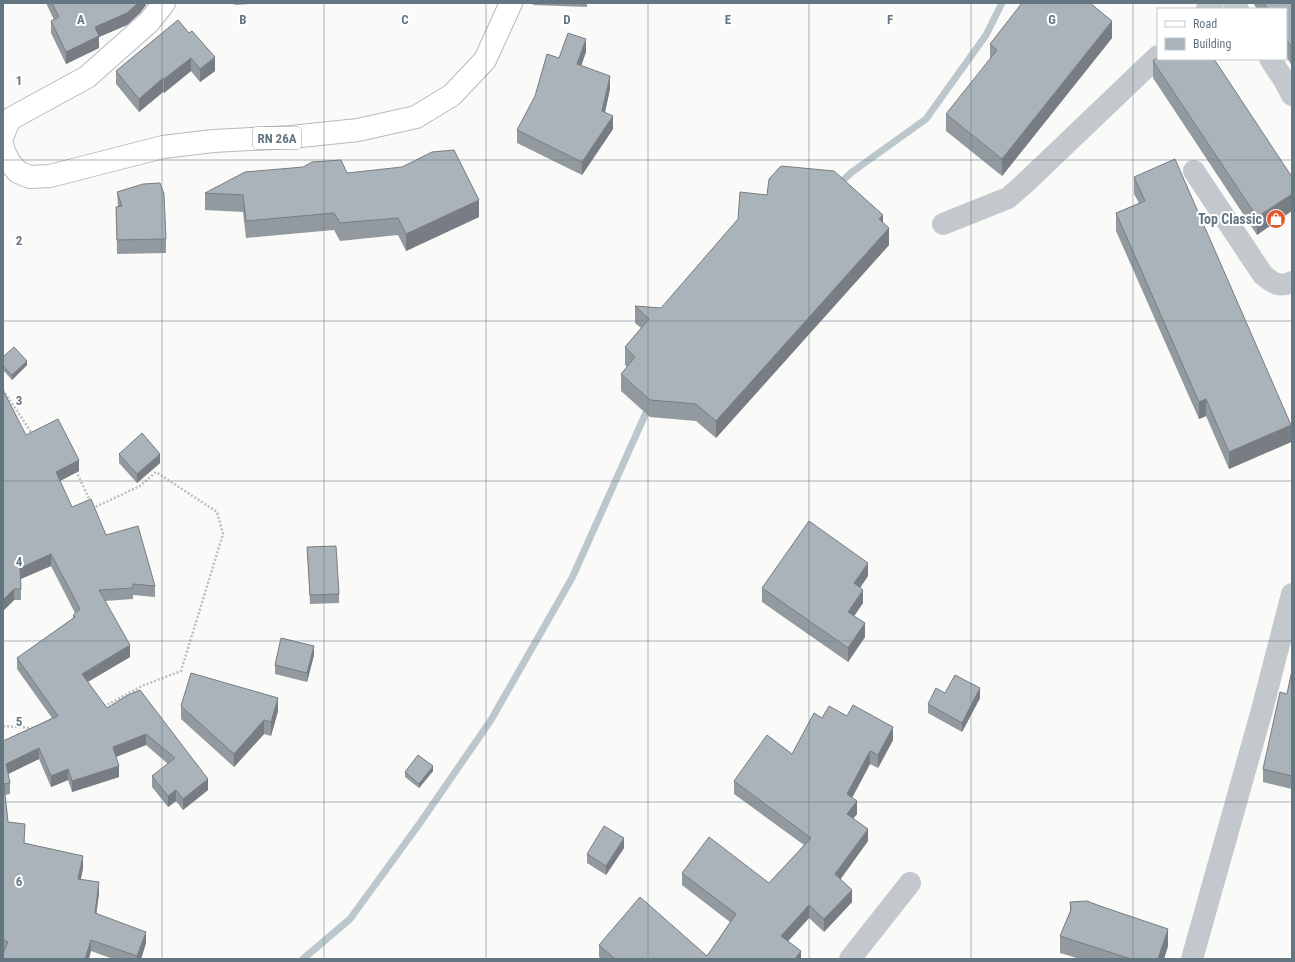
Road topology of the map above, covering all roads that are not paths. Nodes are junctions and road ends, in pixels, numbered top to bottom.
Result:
1 (164, 3) edge
2 (511, 3) edge
3 (1157, 57) edge
4 (1271, 60) edge
5 (1292, 95) edge
6 (3, 135) edge
7 (3, 147) edge
8 (1194, 171) dead end
9 (943, 224) dead end
10 (1292, 282) edge
11 (1292, 594) edge
12 (910, 884) dead end
13 (850, 959) edge
14 (1192, 959) edge

1 - 6 main road
2 - 7 main road, RN 26A
3 - 9 street
4 - 5 street
8 - 10 street
11 - 14 street
12 - 13 street

